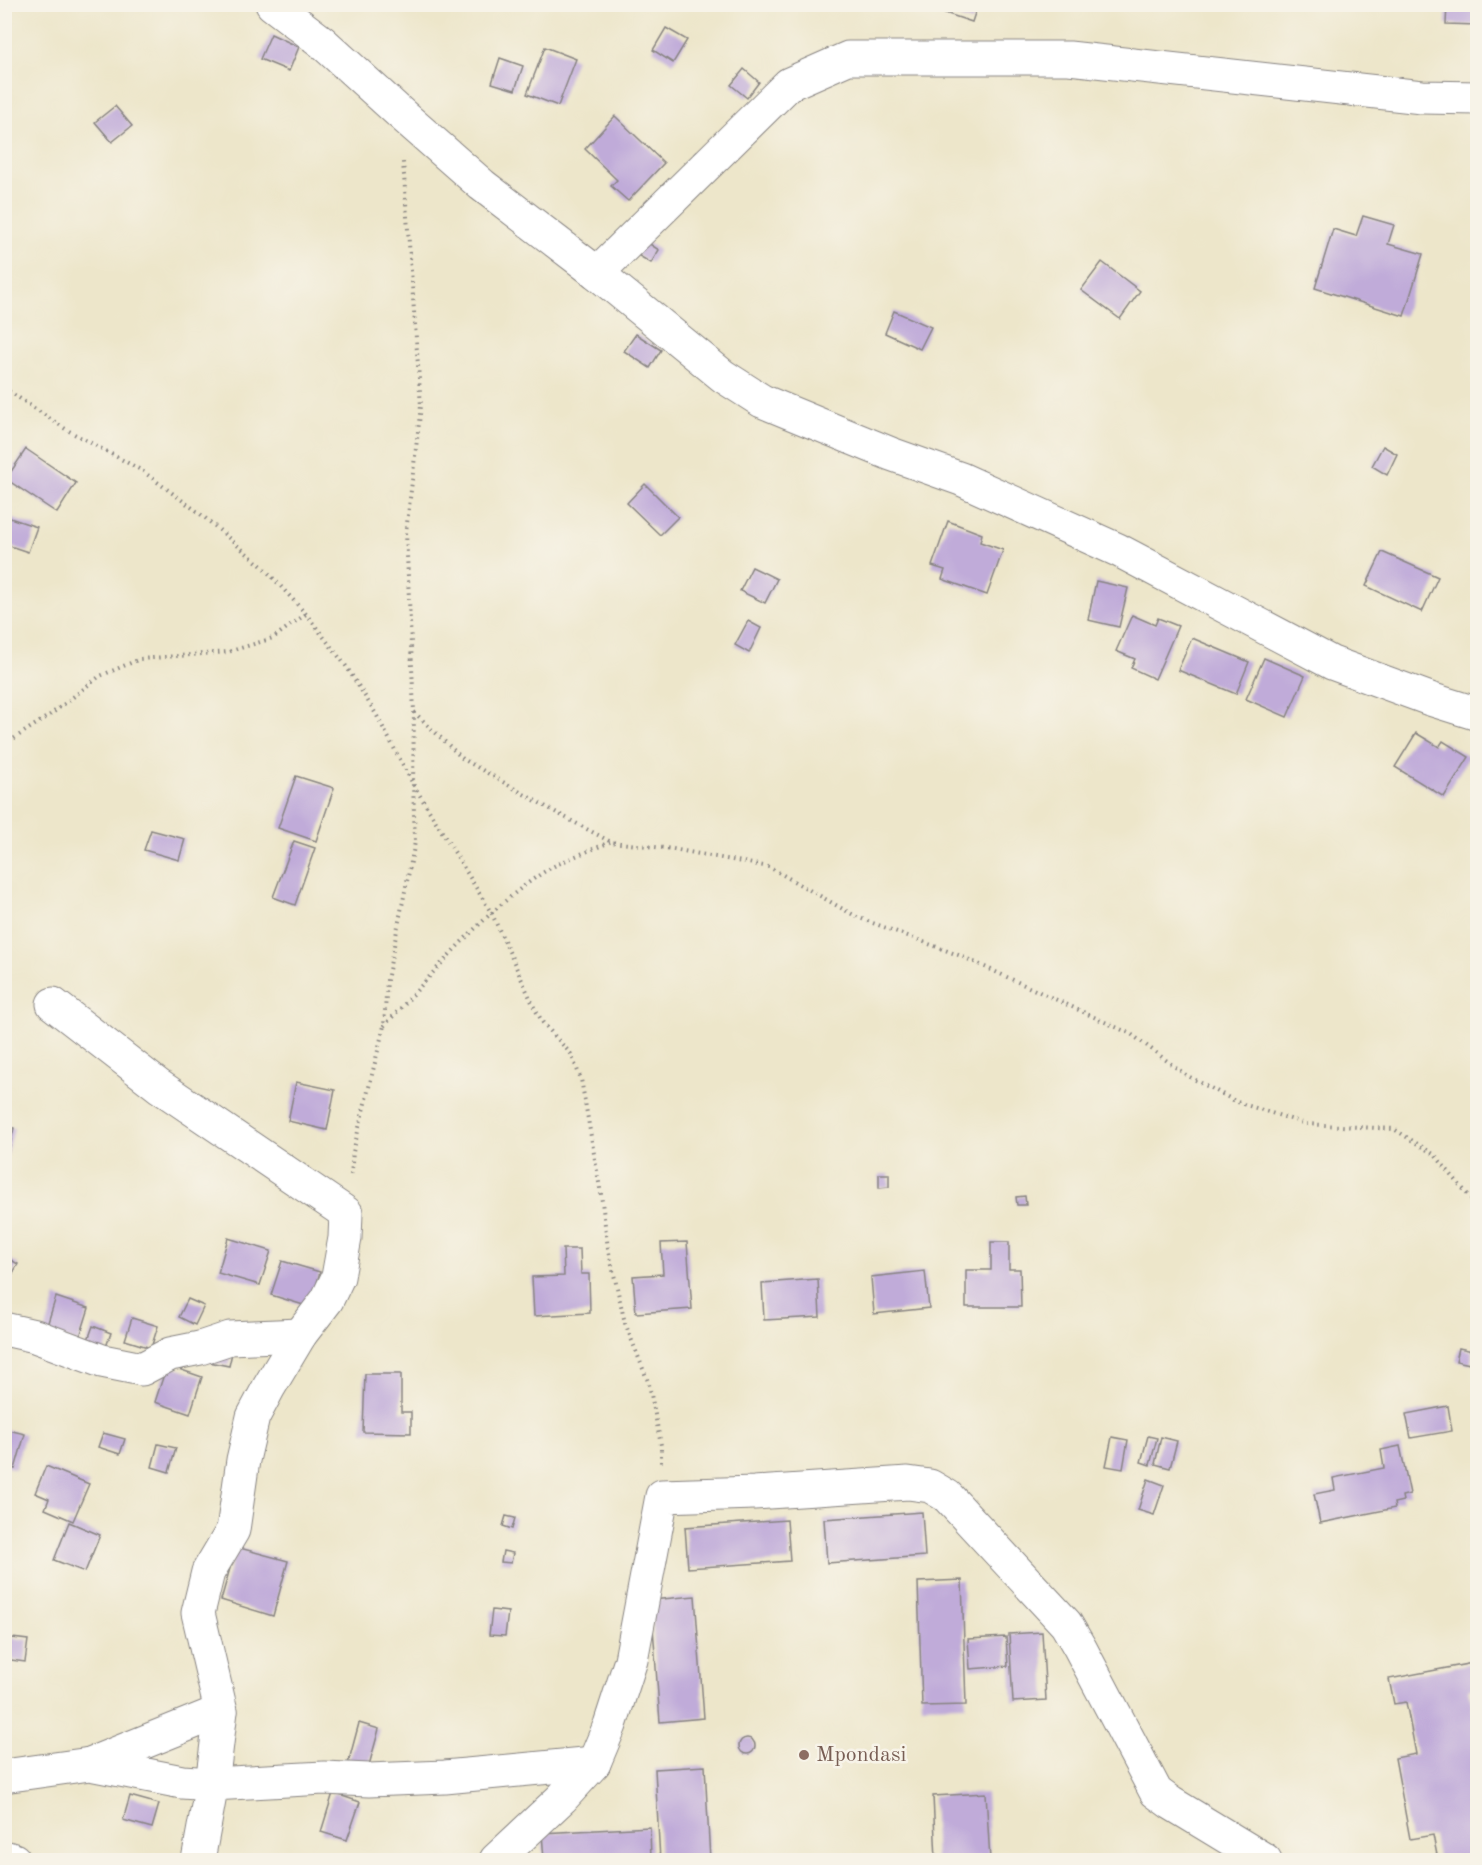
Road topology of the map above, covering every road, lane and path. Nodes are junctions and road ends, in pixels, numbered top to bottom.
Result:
1 (272, 4) edge
2 (1478, 98) edge
3 (400, 113) junction
4 (597, 273) junction
5 (4, 388) edge
6 (306, 614) junction
7 (414, 712) junction
8 (1478, 714) edge
9 (4, 745) edge
10 (413, 784) junction
11 (611, 842) junction
12 (492, 914) junction
13 (52, 1005) dead end
14 (384, 1026) junction
15 (1478, 1207) edge
16 (346, 1213) junction
17 (4, 1329) edge
18 (300, 1335) junction
19 (662, 1496) junction
20 (221, 1710) junction
21 (594, 1763) junction
22 (90, 1764) junction
23 (4, 1776) edge
24 (212, 1784) junction
25 (4, 1857) edge
26 (14, 1860) edge
27 (198, 1860) edge
28 (496, 1860) edge
29 (1265, 1860) edge

1 - 3 street
2 - 4 street
3 - 4 street
3 - 7 path
4 - 8 street
5 - 6 path
6 - 9 path
6 - 10 path
7 - 10 path
7 - 11 path
10 - 12 path
10 - 14 path
11 - 12 path
11 - 15 path
12 - 14 path
12 - 19 path
13 - 16 street
14 - 16 path
16 - 18 street
17 - 18 street
18 - 20 street
19 - 21 street
19 - 29 street
20 - 22 street
20 - 24 street
21 - 24 street
21 - 28 street
22 - 23 street
22 - 24 street
24 - 27 street
25 - 26 street

